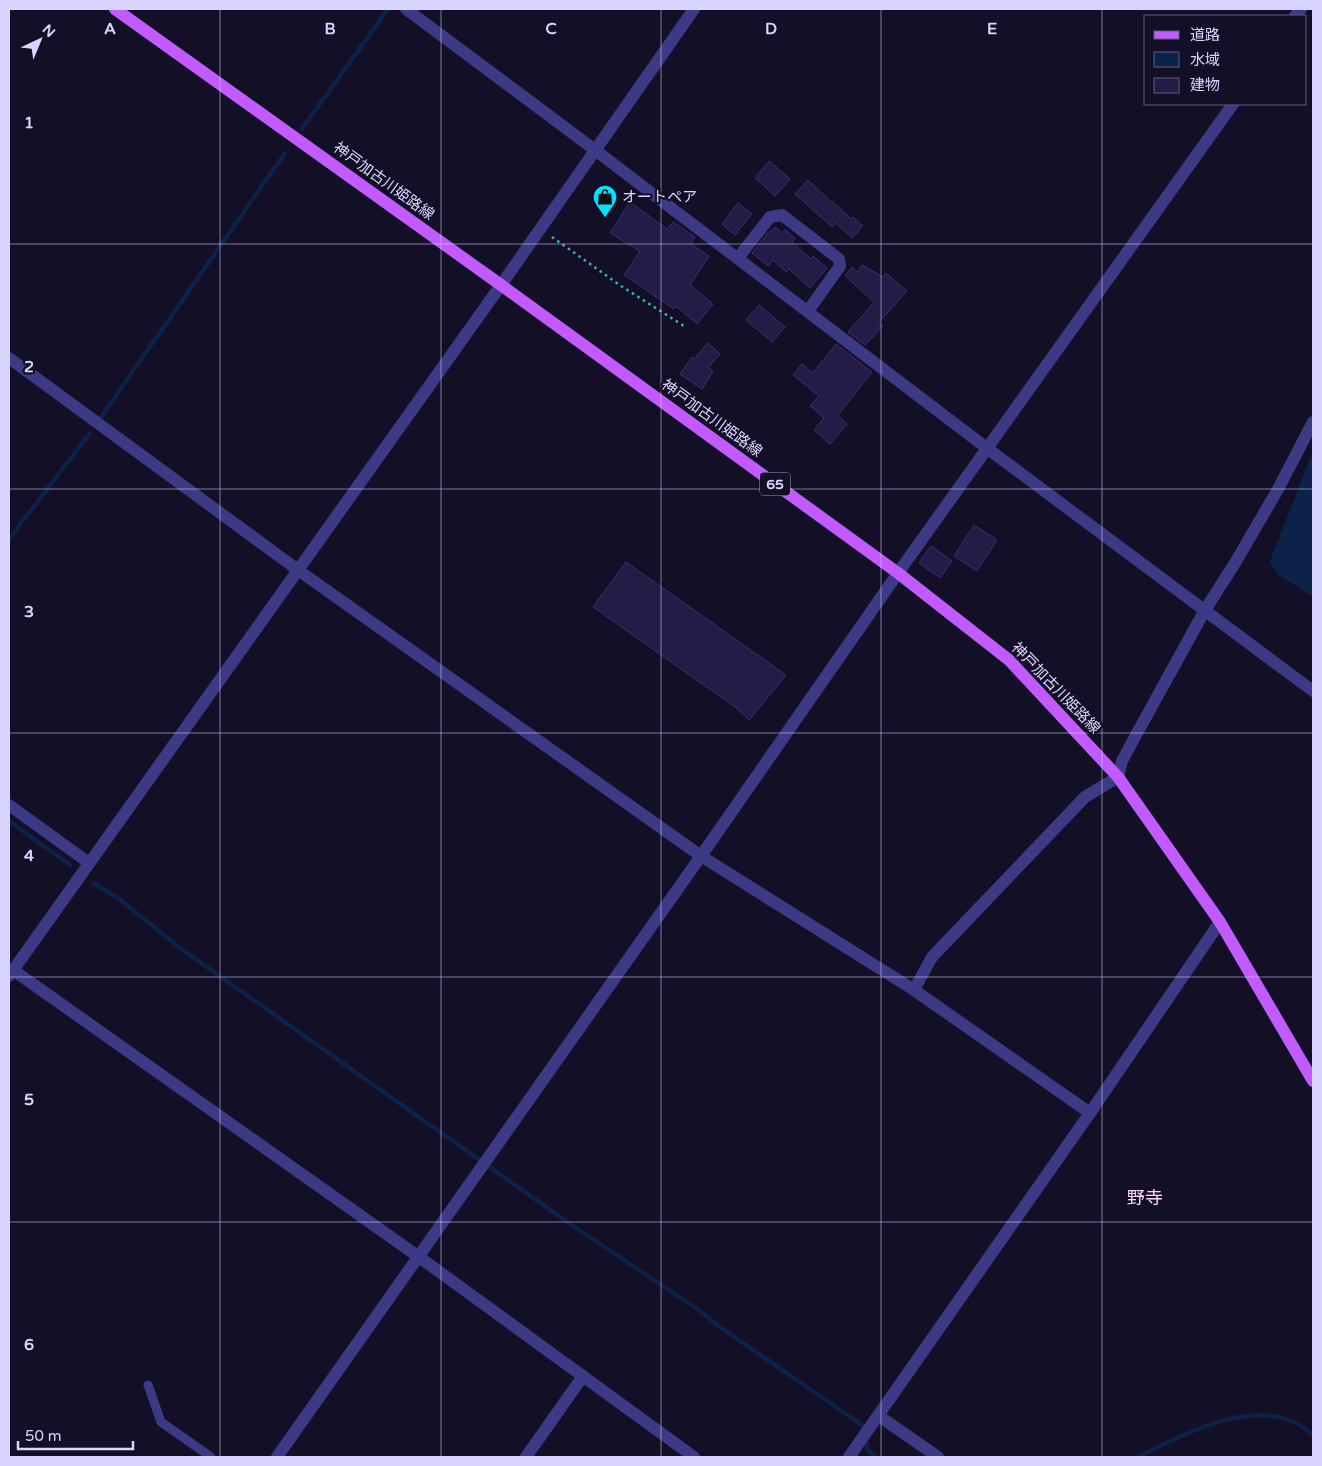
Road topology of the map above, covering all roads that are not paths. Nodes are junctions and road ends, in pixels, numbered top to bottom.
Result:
1 (115, 9) edge
2 (406, 9) edge
3 (694, 9) edge
4 (1232, 105) edge
5 (595, 150) junction
6 (738, 258) junction
7 (501, 285) junction
8 (808, 311) junction
9 (9, 358) edge
10 (1313, 422) edge
11 (988, 449) junction
12 (298, 570) junction
13 (898, 573) junction
14 (1205, 610) junction
15 (1313, 692) edge
16 (1118, 777) junction
17 (9, 805) edge
18 (701, 856) junction
19 (89, 863) junction
20 (1220, 922) junction
21 (11, 973) edge
22 (914, 990) junction
23 (1313, 1081) edge
24 (1090, 1113) junction
25 (419, 1257) junction
26 (583, 1376) junction
27 (148, 1385) dead end
28 (879, 1416) junction
29 (211, 1457) edge
30 (277, 1457) edge
31 (526, 1457) edge
32 (694, 1457) edge
33 (849, 1457) edge
34 (938, 1457) edge

1 - 7 main road, 神戸加古川姫路線 / 65
2 - 5 street
3 - 5 street
4 - 11 street
5 - 6 street
5 - 7 street
6 - 8 street
6 - 8 street
7 - 12 street
7 - 13 main road, 神戸加古川姫路線 / 65
8 - 11 street
9 - 12 street
10 - 14 street
11 - 13 street
11 - 14 street
12 - 18 street
12 - 19 street
13 - 16 main road, 神戸加古川姫路線 / 65
13 - 18 street
14 - 15 street
14 - 16 street
16 - 20 main road, 神戸加古川姫路線 / 65
16 - 22 street
17 - 19 street
18 - 22 street
18 - 25 street
19 - 21 street
20 - 23 main road, 神戸加古川姫路線 / 65
20 - 24 street
21 - 25 street
22 - 24 street
24 - 28 street
25 - 26 street
25 - 30 street
26 - 31 street
26 - 32 street
27 - 29 lane
28 - 33 street
28 - 34 street

